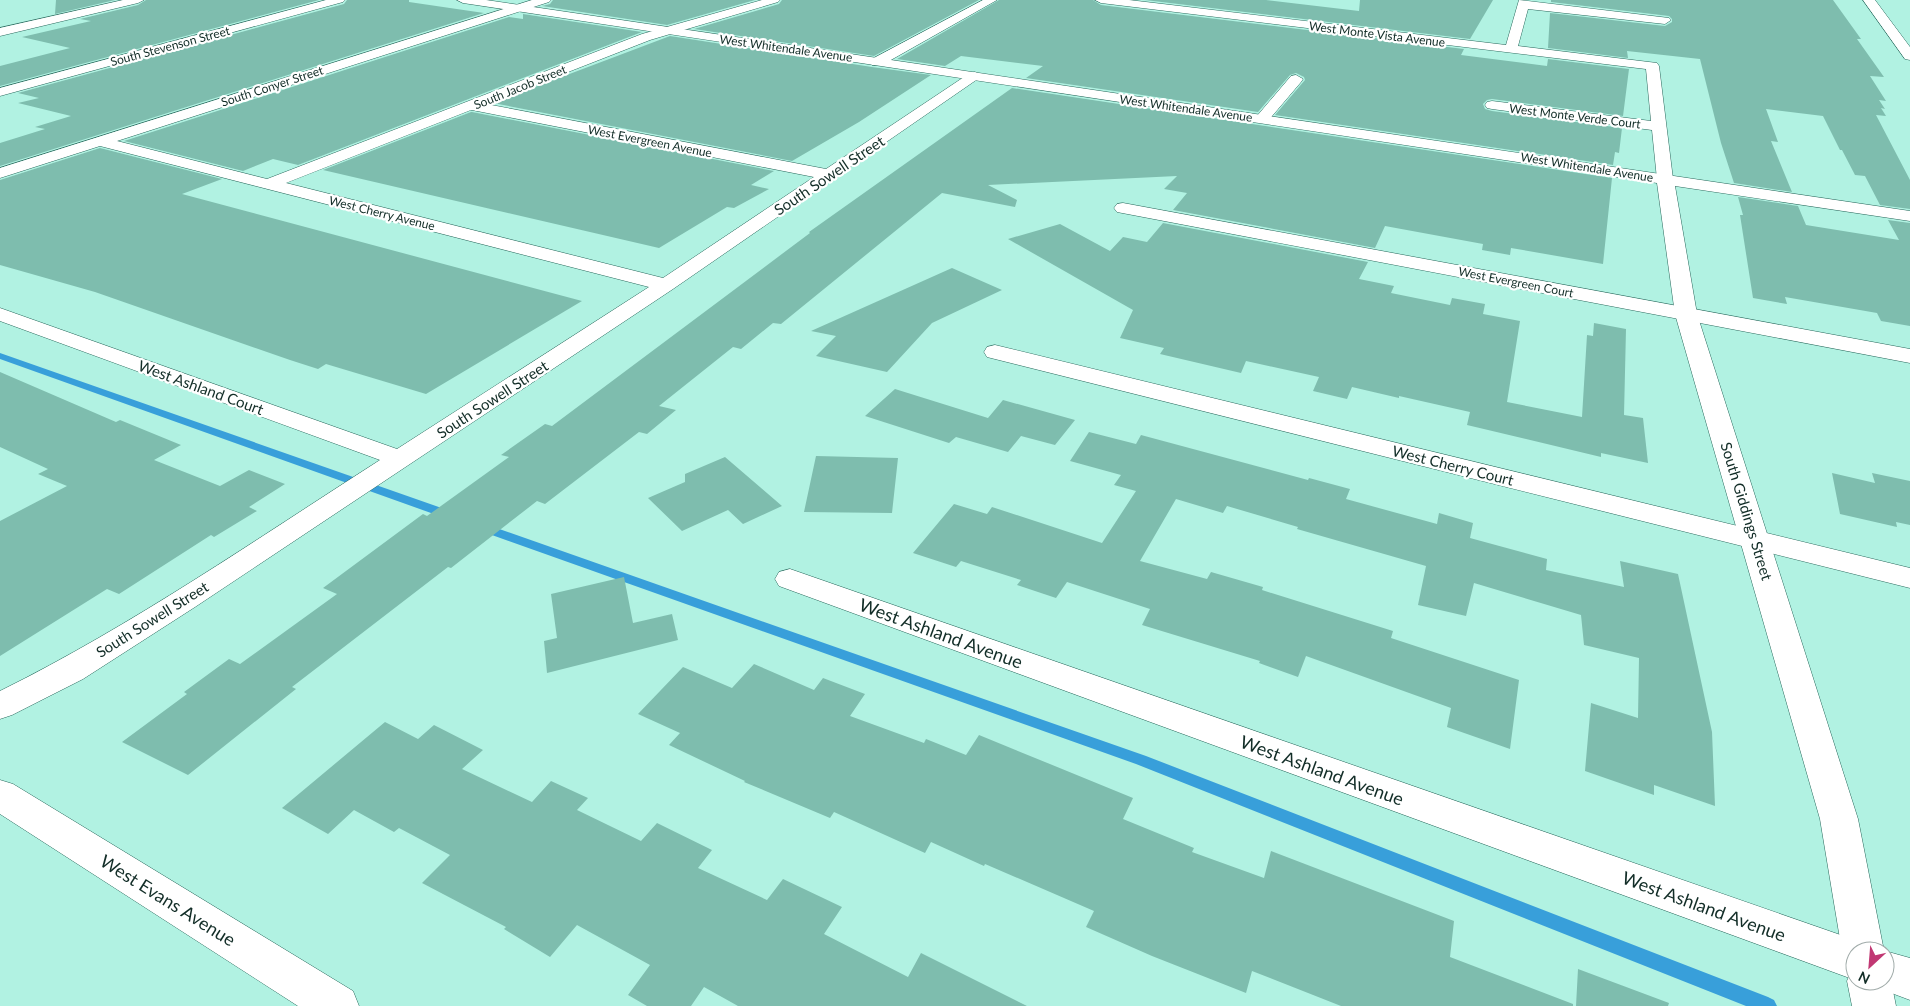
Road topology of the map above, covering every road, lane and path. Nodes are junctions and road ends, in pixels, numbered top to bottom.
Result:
1 (138, 0) edge
2 (340, 0) edge
3 (463, 0) edge
4 (545, 0) edge
5 (774, 0) edge
6 (991, 0) edge
7 (1101, 0) edge
8 (1869, 0) edge
9 (1524, 2) edge
10 (516, 8) junction
11 (1880, 15) junction
12 (1900, 17) dead end
13 (1665, 20) dead end
14 (665, 30) junction
15 (0, 32) edge
16 (1511, 50) junction
17 (1910, 56) edge
18 (877, 62) junction
19 (1652, 66) joint
20 (975, 76) junction
21 (1296, 79) dead end
22 (0, 92) edge
23 (1492, 105) dead end
24 (472, 106) junction
25 (1262, 119) junction
26 (1658, 126) junction
27 (99, 141) junction
28 (0, 173) edge
29 (828, 175) junction
30 (1665, 179) junction
31 (269, 184) junction
32 (1123, 208) dead end
33 (1910, 216) edge
34 (666, 285) junction
35 (0, 314) edge
36 (1686, 314) junction
37 (995, 352) dead end
38 (1910, 356) edge
39 (401, 460) junction
40 (1756, 540) junction
41 (1910, 578) edge
42 (790, 579) dead end
43 (0, 706) edge
44 (0, 794) edge
45 (1861, 941) edge
46 (1845, 956) edge
47 (1895, 974) edge
48 (1910, 979) edge
49 (1871, 991) edge
50 (337, 1006) edge
51 (1874, 1006) edge

1 - 15 street
2 - 22 street, South Stevenson Street
3 - 10 street, West Whitendale Avenue
4 - 10 street, South Conyer Street
5 - 14 street, South Jacob Street
6 - 18 street
7 - 16 street, West Monte Vista Avenue
8 - 11 street
9 - 13 street
9 - 16 street
10 - 14 street, West Whitendale Avenue
10 - 27 street, South Conyer Street
11 - 12 street
11 - 17 street
14 - 18 street, West Whitendale Avenue
14 - 24 street, South Jacob Street
16 - 19 street, West Monte Vista Avenue
18 - 20 street, West Whitendale Avenue
19 - 26 street, South Giddings Street
20 - 25 street, West Whitendale Avenue
20 - 29 street, South Sowell Street
21 - 25 street
23 - 26 street, West Monte Verde Court
24 - 29 street, West Evergreen Avenue
24 - 31 street, South Jacob Street
25 - 30 street, West Whitendale Avenue
26 - 30 street, South Giddings Street
27 - 28 street, South Conyer Street
27 - 31 street, West Cherry Avenue
29 - 34 street, South Sowell Street
30 - 33 street, West Whitendale Avenue
30 - 36 street, South Giddings Street
31 - 34 street, West Cherry Avenue
32 - 36 street, West Evergreen Court
34 - 39 street, South Sowell Street
35 - 39 street, West Ashland Court
36 - 38 street, West Evergreen Court
36 - 40 street, South Giddings Street
37 - 40 street, West Cherry Court
39 - 43 street, South Sowell Street
40 - 41 street, West Cherry Court
40 - 45 street, South Giddings Street
42 - 46 street, West Ashland Avenue
44 - 50 street, West Evans Avenue
47 - 48 street
49 - 51 street

